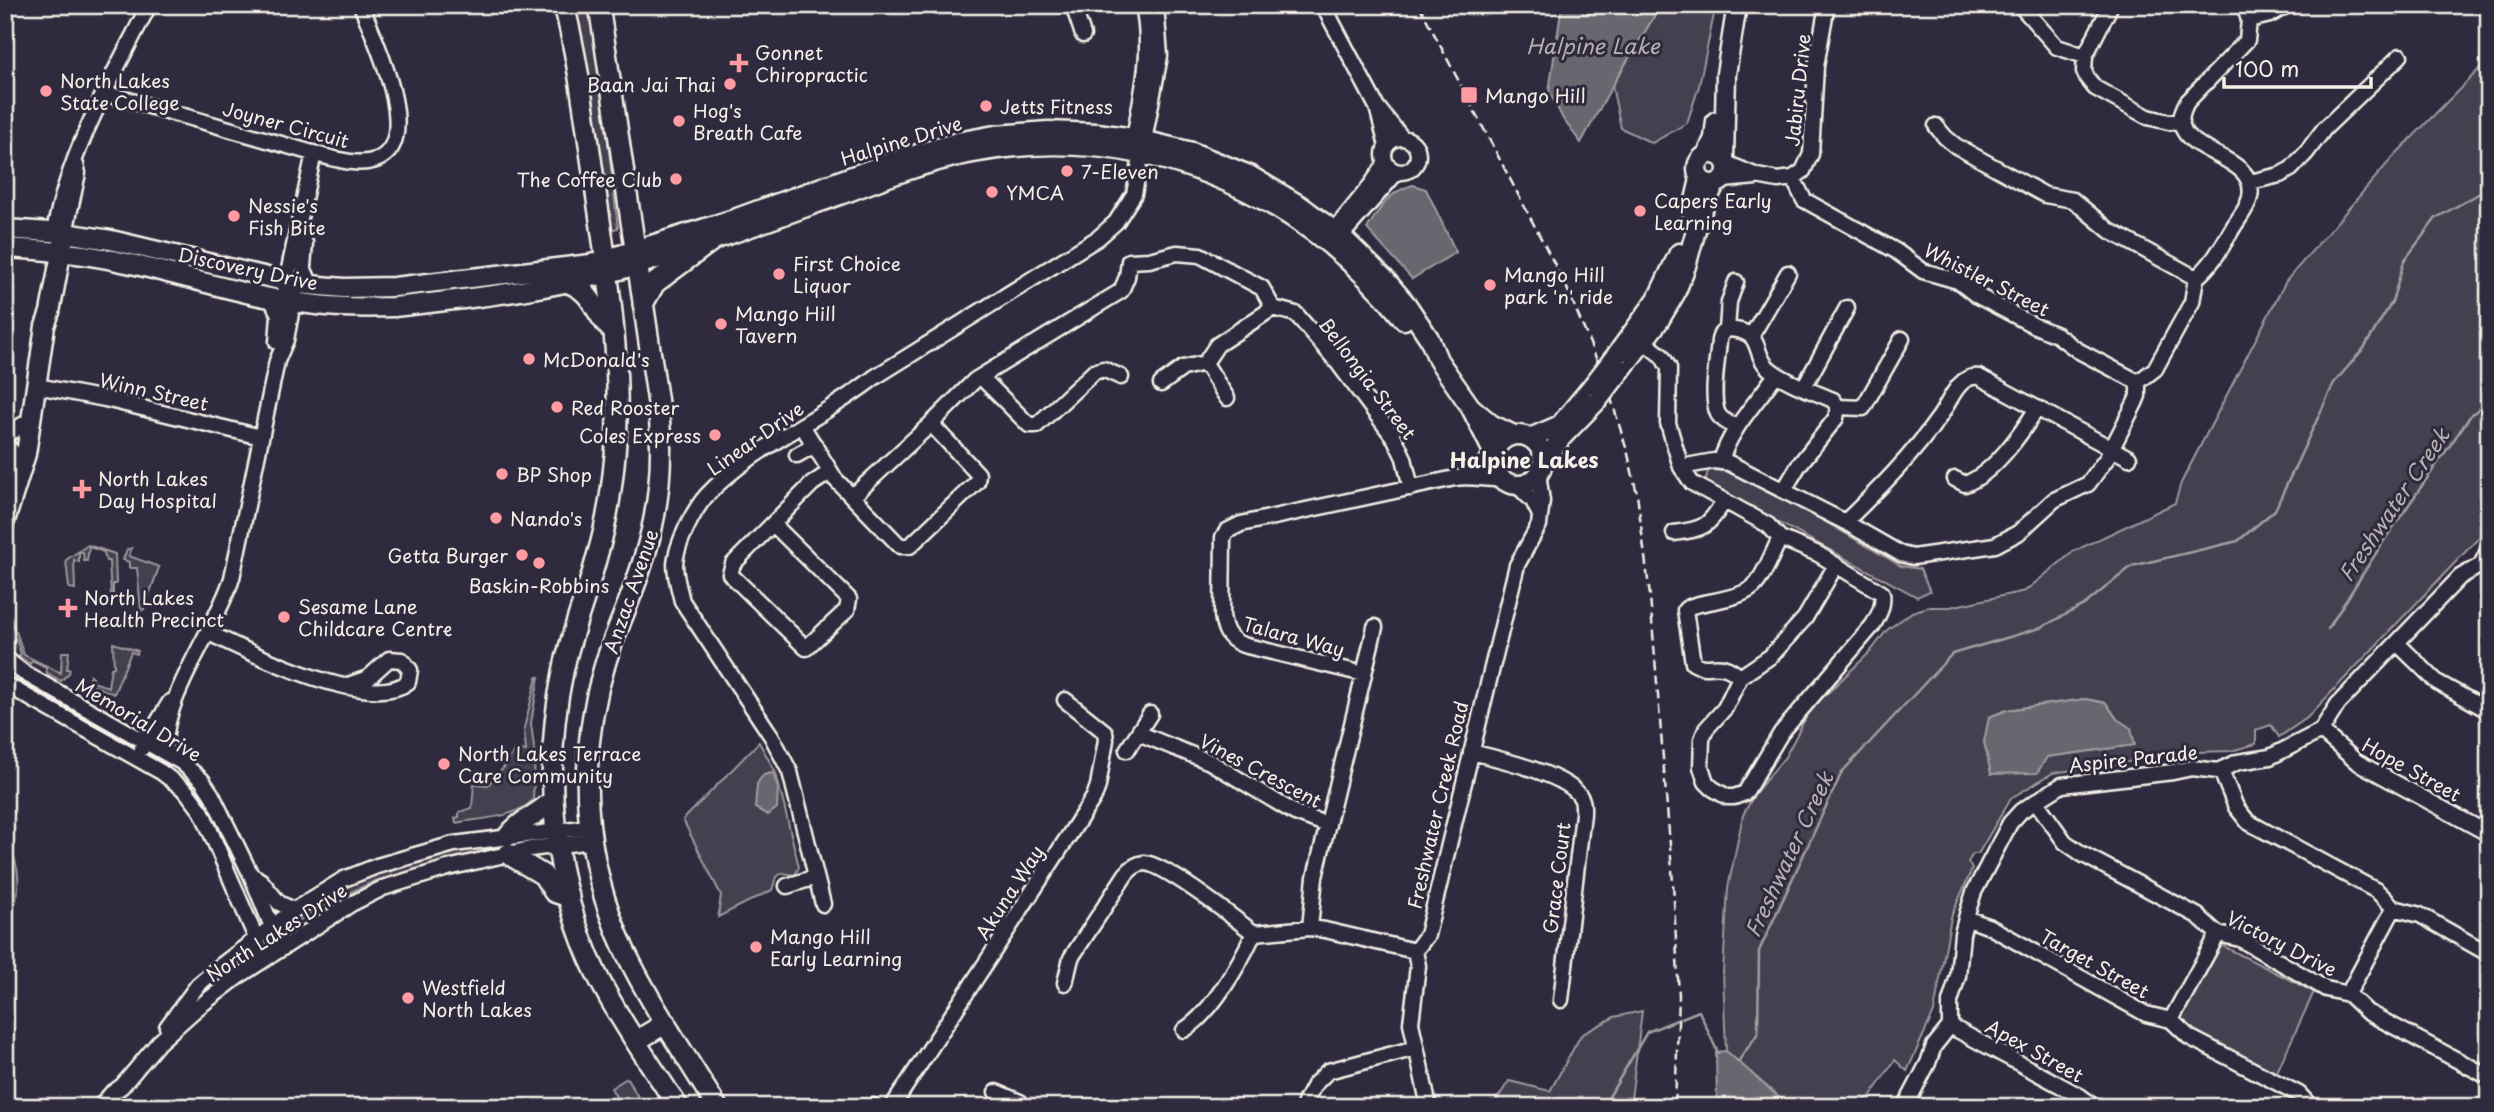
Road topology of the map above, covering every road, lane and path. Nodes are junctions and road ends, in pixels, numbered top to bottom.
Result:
1 (149, 5) edge
2 (361, 5) edge
3 (564, 5) edge
4 (599, 5) edge
5 (1073, 5) edge
6 (1143, 5) edge
7 (1156, 5) edge
8 (1324, 5) edge
9 (1730, 5) edge
10 (1737, 5) edge
11 (1827, 5) edge
12 (2020, 5) edge
13 (2111, 5) edge
14 (2244, 5) edge
15 (2287, 5) edge
16 (2249, 20) junction
17 (1083, 35) dead end
18 (2400, 55) dead end
19 (2085, 56) junction
20 (104, 93) junction
21 (1377, 107) junction
22 (2182, 121) junction
23 (1936, 126) dead end
24 (1402, 138) junction
25 (1138, 146) junction
26 (1387, 146) junction
27 (318, 155) junction
28 (1391, 167) junction
29 (1716, 170) junction
30 (1793, 178) junction
31 (2250, 182) junction
32 (5, 229) edge
33 (59, 232) junction
34 (1334, 238) junction
35 (713, 240) junction
36 (5, 248) edge
37 (56, 251) junction
38 (637, 258) junction
39 (606, 267) junction
40 (1788, 273) dead end
41 (2196, 278) junction
42 (566, 282) junction
43 (1736, 282) dead end
44 (298, 284) junction
45 (282, 300) junction
46 (643, 304) junction
47 (1273, 308) junction
48 (1847, 308) dead end
49 (1727, 330) junction
50 (614, 332) junction
51 (1752, 335) junction
52 (1639, 337) junction
53 (1902, 339) dead end
54 (276, 361) junction
55 (1205, 363) junction
56 (1776, 374) junction
57 (981, 377) junction
58 (1121, 377) dead end
59 (2138, 382) junction
60 (1161, 384) dead end
61 (37, 386) junction
62 (1804, 387) junction
63 (1595, 392) junction
64 (1227, 398) dead end
65 (1470, 406) junction
66 (1838, 407) junction
67 (2037, 408) junction
68 (32, 419) junction
69 (935, 420) junction
70 (803, 426) junction
71 (1736, 428) junction
72 (5, 436) edge
73 (261, 437) junction
74 (1522, 437) junction
75 (2115, 443) junction
76 (5, 444) edge
77 (815, 444) junction
78 (797, 455) dead end
79 (1493, 456) junction
80 (2129, 458) dead end
81 (1721, 461) junction
82 (24, 464) junction
83 (1540, 466) junction
84 (1681, 467) junction
85 (830, 472) junction
86 (1469, 475) junction
87 (1955, 479) dead end
88 (1509, 482) junction
89 (1410, 488) junction
90 (1784, 490) junction
91 (853, 496) junction
92 (1724, 501) junction
93 (1540, 515) junction
94 (5, 521) edge
95 (1845, 522) junction
96 (773, 524) junction
97 (1674, 533) dead end
98 (1780, 538) junction
99 (2489, 549) edge
100 (1836, 565) junction
101 (2485, 569) edge
102 (1375, 627) dead end
103 (209, 633) junction
104 (2398, 644) junction
105 (5, 658) edge
106 (1364, 674) junction
107 (1740, 677) junction
108 (5, 684) edge
109 (345, 686) dead end
110 (178, 693) junction
111 (1065, 700) dead end
112 (2489, 711) edge
113 (1150, 715) dead end
114 (2321, 731) junction
115 (1138, 733) junction
116 (146, 741) junction
117 (1127, 750) dead end
118 (166, 752) junction
119 (1471, 752) junction
120 (136, 758) junction
121 (2221, 771) junction
122 (553, 800) junction
123 (2037, 803) junction
124 (1328, 825) junction
125 (590, 834) junction
126 (2489, 834) edge
127 (557, 838) junction
128 (508, 845) junction
129 (251, 875) junction
130 (816, 877) junction
131 (787, 886) dead end
132 (569, 897) junction
133 (823, 904) dead end
134 (2395, 908) junction
135 (294, 911) junction
136 (1966, 918) junction
137 (272, 927) junction
138 (1310, 928) junction
139 (1254, 933) junction
140 (2218, 934) junction
141 (256, 938) junction
142 (281, 949) junction
143 (1415, 951) junction
144 (2489, 954) edge
145 (265, 959) junction
146 (1065, 983) dead end
147 (2348, 994) junction
148 (1561, 1000) dead end
149 (2171, 1020) junction
150 (666, 1023) junction
151 (1950, 1026) junction
152 (1184, 1030) dead end
153 (636, 1041) junction
154 (159, 1042) junction
155 (1416, 1048) junction
156 (2489, 1077) edge
157 (122, 1086) junction
158 (996, 1092) dead end
159 (1305, 1102) dead end
160 (100, 1107) edge
161 (111, 1107) edge
162 (678, 1107) edge
163 (718, 1107) edge
164 (892, 1107) edge
165 (1023, 1107) edge
166 (1429, 1107) edge
167 (1905, 1107) edge
168 (2101, 1107) edge
169 (2311, 1107) edge

1 - 20 street
2 - 27 street, Joyner Circuit
3 - 39 highway, Anzac Avenue
4 - 38 highway, Anzac Avenue
5 - 17 street
6 - 25 street
7 - 25 street
8 - 21 street
9 - 29 main road
10 - 29 main road
11 - 30 street, Jabiru Drive
12 - 19 street
13 - 19 street
14 - 16 street
15 - 16 street
16 - 22 street
18 - 31 street
19 - 22 street
20 - 27 street, Joyner Circuit
20 - 33 street
21 - 24 street
21 - 26 street
22 - 31 street
23 - 41 street
24 - 26 street
24 - 28 street
25 - 34 main road, Halpine Drive
25 - 35 main road, Halpine Drive
25 - 38 main road, Halpine Drive
25 - 70 street, Linear Drive
26 - 28 street
27 - 44 street
27 - 44 street
28 - 34 street
29 - 30 street
29 - 52 main road
30 - 59 street, Whistler Street
31 - 41 street
32 - 33 main road, Discovery Drive
33 - 37 main road
33 - 44 main road, Discovery Drive
34 - 65 main road, Halpine Drive
35 - 38 main road, Halpine Drive
35 - 46 highway
36 - 37 main road, Discovery Drive
37 - 45 main road, Discovery Drive
37 - 61 main road
38 - 39 main road
38 - 46 highway, Anzac Avenue
39 - 42 main road, Discovery Drive
39 - 44 main road, Discovery Drive
39 - 50 highway, Anzac Avenue
40 - 51 street
41 - 59 street
42 - 45 main road, Discovery Drive
42 - 50 highway
43 - 49 street
44 - 45 street
45 - 54 street
45 - 54 street
46 - 125 highway, Anzac Avenue
47 - 55 street
47 - 57 street, Bellongia Street
47 - 89 street, Bellongia Street
48 - 62 street
49 - 51 street
49 - 71 street
50 - 122 highway, Anzac Avenue
51 - 56 street
52 - 63 main road, bridge
52 - 84 street
53 - 66 street
54 - 73 street
55 - 60 street
55 - 64 street
56 - 62 street
56 - 71 street
57 - 58 street
57 - 69 street
59 - 75 street
61 - 68 main road
61 - 73 street, Winn Street
62 - 66 street
63 - 74 main road
63 - 83 main road
65 - 74 main road, Halpine Drive
65 - 79 main road, Halpine Drive
66 - 90 street
67 - 75 street
67 - 87 street
67 - 95 street
68 - 72 street
68 - 82 main road
69 - 91 street
69 - 91 street
70 - 77 street
70 - 130 street, Linear Drive
71 - 81 street
73 - 103 street
74 - 79 main road
74 - 83 main road
75 - 80 street
75 - 95 street
76 - 82 street
77 - 78 street
77 - 85 street
79 - 86 street, Talara Way
79 - 88 main road
81 - 84 street
81 - 90 street
82 - 94 main road
83 - 88 main road
83 - 93 street, Freshwater Creek Road
84 - 92 street
85 - 91 street
85 - 96 street
86 - 88 street, Talara Way
86 - 89 street, Talara Way
88 - 93 street
89 - 106 street, Talara Way
90 - 95 street
92 - 97 street
92 - 98 street
93 - 119 street, Freshwater Creek Road
96 - 96 street
98 - 100 street
98 - 107 street
99 - 101 street, Aspire Parade
100 - 107 street
100 - 107 street
101 - 104 street, Aspire Parade
102 - 106 street
103 - 109 street
103 - 110 street
104 - 112 street
104 - 114 street, Aspire Parade
105 - 116 street, Memorial Drive
106 - 124 street, Talara Way
108 - 120 street, Memorial Drive
110 - 116 street
110 - 118 street
111 - 164 street, Akuna Way
113 - 115 street
114 - 121 street, Aspire Parade
114 - 126 street, Hope Street
115 - 117 street
115 - 124 street, Vines Crescent
116 - 118 street, Memorial Drive
116 - 120 street
118 - 129 street, Memorial Drive
119 - 143 street, Freshwater Creek Road
119 - 148 street, Grace Court
120 - 141 street, Memorial Drive
121 - 123 street, Aspire Parade
121 - 134 street
122 - 127 highway, Anzac Avenue
122 - 128 highway
123 - 136 street, Aspire Parade
123 - 140 street, Victory Drive
124 - 138 street, Talara Way
125 - 127 street, North Lakes Drive
125 - 150 highway, Anzac Avenue
127 - 128 street, North Lakes Drive
127 - 132 highway, Anzac Avenue
128 - 132 highway
128 - 135 street, North Lakes Drive
128 - 142 street, North Lakes Drive
129 - 135 street
129 - 137 street, Memorial Drive
130 - 131 street
130 - 133 street, Linear Drive
132 - 153 highway, Anzac Avenue
134 - 144 street
134 - 147 street
135 - 137 street, North Lakes Drive
136 - 149 street, Target Street
136 - 151 street, Aspire Parade
137 - 141 street, North Lakes Drive
137 - 142 street, Memorial Drive
138 - 139 street
138 - 143 street
139 - 146 street
139 - 152 street
140 - 147 street, Victory Drive
140 - 149 street
141 - 145 street, Memorial Drive
141 - 154 street, North Lakes Drive
142 - 145 street, North Lakes Drive
143 - 155 street, Freshwater Creek Road
145 - 154 street, North Lakes Drive
147 - 156 street, Victory Drive
149 - 169 street, Target Street
150 - 153 highway
150 - 163 highway, Anzac Avenue
151 - 167 street, Aspire Parade
151 - 168 street, Apex Street
153 - 162 highway, Anzac Avenue
154 - 157 street, North Lakes Drive
155 - 159 street
155 - 166 street, Freshwater Creek Road
157 - 160 street, North Lakes Drive
157 - 161 street, North Lakes Drive
158 - 165 street

